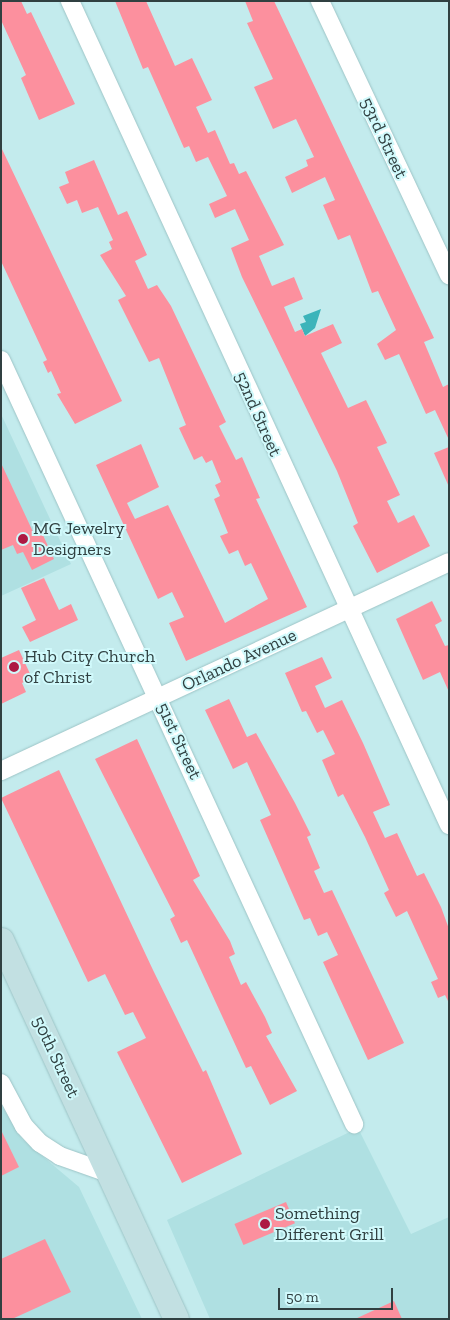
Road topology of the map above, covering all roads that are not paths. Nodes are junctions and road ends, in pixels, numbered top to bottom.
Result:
1 (70, 1) edge
2 (320, 1) edge
3 (449, 275) edge
4 (1, 360) edge
5 (449, 562) edge
6 (347, 609) junction
7 (158, 697) junction
8 (1, 771) edge
9 (449, 825) edge
10 (1, 940) edge
11 (1, 1083) edge
12 (354, 1124) dead end
13 (111, 1174) junction
14 (176, 1319) edge

1 - 6 street, 52nd Street
2 - 3 street, 53rd Street
4 - 7 street, 51st Street
5 - 6 street, Orlando Avenue
6 - 7 street, Orlando Avenue
6 - 9 street, 52nd Street
7 - 8 street, Orlando Avenue
7 - 12 street, 51st Street
10 - 13 main road, 50th Street
11 - 13 street
13 - 14 main road, 50th Street

